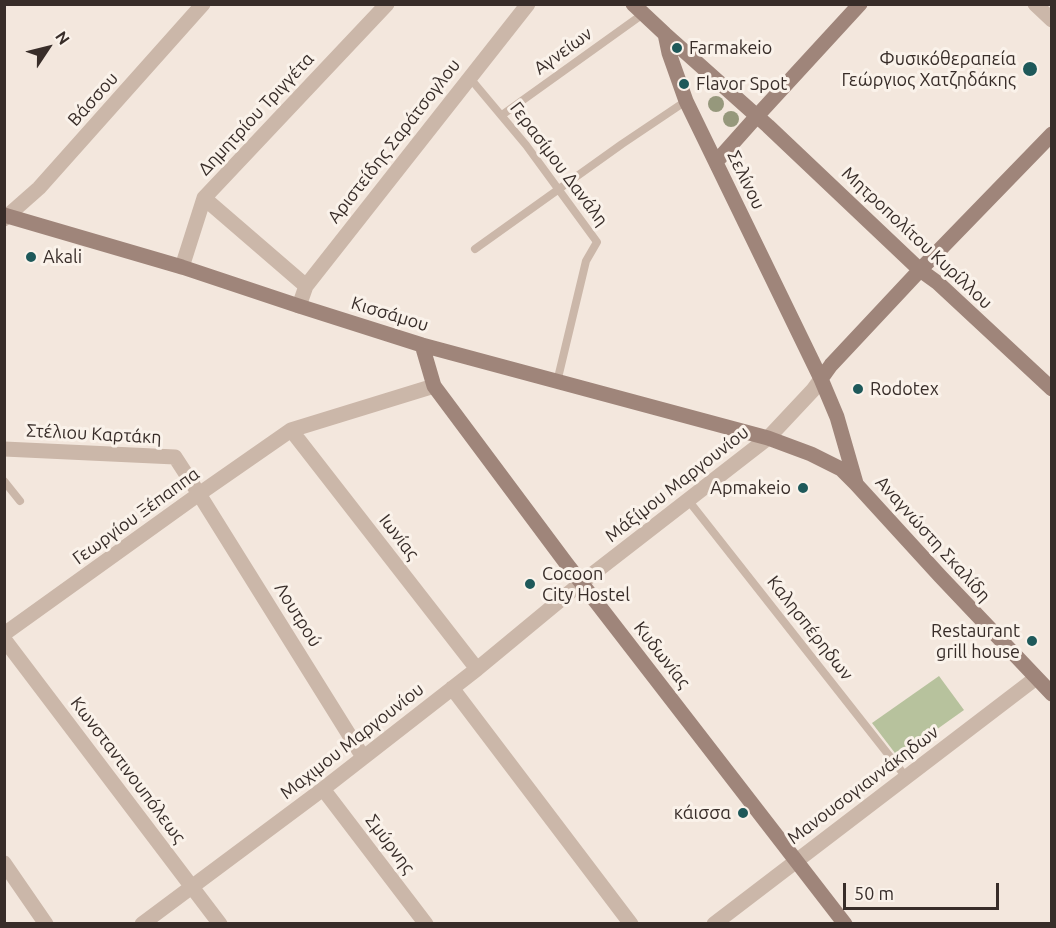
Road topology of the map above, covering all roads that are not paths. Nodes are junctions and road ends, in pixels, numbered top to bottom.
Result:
1 (203, 4) edge
2 (387, 4) edge
3 (528, 4) edge
4 (860, 4) edge
5 (1035, 4) edge
6 (638, 9) edge
7 (1052, 20) edge
8 (665, 34) junction
9 (469, 77) junction
10 (686, 101) junction
11 (502, 116) junction
12 (757, 116) junction
13 (1052, 134) edge
14 (716, 162) junction
15 (559, 189) junction
16 (204, 198) junction
17 (6, 216) edge
18 (475, 249) dead end
19 (182, 267) junction
20 (920, 270) junction
21 (306, 286) junction
22 (299, 306) junction
23 (422, 345) junction
24 (821, 379) junction
25 (557, 382) junction
26 (434, 386) junction
27 (1052, 389) edge
28 (291, 430) junction
29 (768, 438) junction
30 (4, 449) edge
31 (4, 481) edge
32 (856, 484) junction
33 (199, 494) junction
34 (688, 500) junction
35 (20, 501) dead end
36 (581, 583) junction
37 (4, 634) edge
38 (4, 639) edge
39 (477, 669) junction
40 (1036, 678) junction
41 (452, 688) junction
42 (1052, 694) edge
43 (363, 757) junction
44 (906, 777) junction
45 (323, 789) junction
46 (796, 861) junction
47 (4, 863) edge
48 (192, 886) junction
49 (46, 924) edge
50 (142, 924) edge
51 (220, 924) edge
52 (426, 924) edge
53 (631, 924) edge
54 (714, 924) edge
55 (844, 924) edge

1 - 17 street, Βάσσου
2 - 16 street, Δημητρίου Τριγγέτα
3 - 9 street, Αριστείδης Σαράτσογλου
4 - 12 main road
5 - 7 street
6 - 8 main road
6 - 11 lane, Αγνείων
8 - 10 main road, Σελίνου
8 - 12 main road, Μητροπολίτου Κυρίλλου
9 - 11 lane, Γερασίμου Δανάλη
9 - 21 street, Αριστείδης Σαράτσογλου
10 - 14 main road, Σελίνου
10 - 15 lane
11 - 15 lane, Γερασίμου Δανάλη
12 - 14 main road
12 - 20 main road, Μητροπολίτου Κυρίλλου
13 - 20 main road
14 - 24 main road, Σελίνου
15 - 18 lane
15 - 25 lane, Γερασίμου Δανάλη
16 - 19 street, Δημητρίου Τριγγέτα
16 - 21 street
17 - 19 main road, Κισσάμου
19 - 22 main road, Κισσάμου
20 - 24 main road
20 - 27 main road, Μητροπολίτου Κυρίλλου
21 - 22 street, Αριστείδης Σαράτσογλου
22 - 23 main road, Κισσάμου
23 - 25 main road, Κισσάμου
23 - 26 main road, Κυδωνίας
24 - 29 street, Μάξίμου Mαργουνίου
24 - 32 main road, Σελίνου
25 - 29 main road, Κισσάμου
26 - 28 street
26 - 36 main road, Κυδωνίας
28 - 33 street, Γεωργίου Ξέπαππα
28 - 39 street, Ιωνίας
29 - 32 main road, Αναγνώστη Σκαλίδη
29 - 34 street, Μάξίμου Mαργουνίου
30 - 33 street, Στέλιου Καρτάκη
31 - 35 lane
32 - 40 main road, Αναγνώστη Σκαλίδη
33 - 37 street, Γεωργίου Ξέπαππα
33 - 43 street, Λουτρού
34 - 36 street, Μάξίμου Mαργουνίου
34 - 44 lane, Καλησπέρηδων
36 - 39 street, Μαχιμου Mαργουνίου
36 - 46 main road, Κυδωνίας
38 - 48 street, Κωνσταντινουπόλεως
39 - 41 street, Μαχιμου Mαργουνίου
40 - 42 main road, Αναγνώστη Σκαλίδη
40 - 44 street, Μανουσογιαννάκηδων
41 - 43 street, Μαχιμου Mαργουνίου
41 - 53 street
43 - 45 street, Μαχιμου Mαργουνίου
44 - 46 street, Μανουσογιαννάκηδων
45 - 48 street, Μαχιμου Mαργουνίου
45 - 52 street, Σμύρνης
46 - 54 street, Μανουσογιαννάκηδων
46 - 55 main road, Κυδωνίας
47 - 49 street
48 - 50 street, Μαχιμου Mαργουνίου
48 - 51 street, Κωνσταντινουπόλεως

